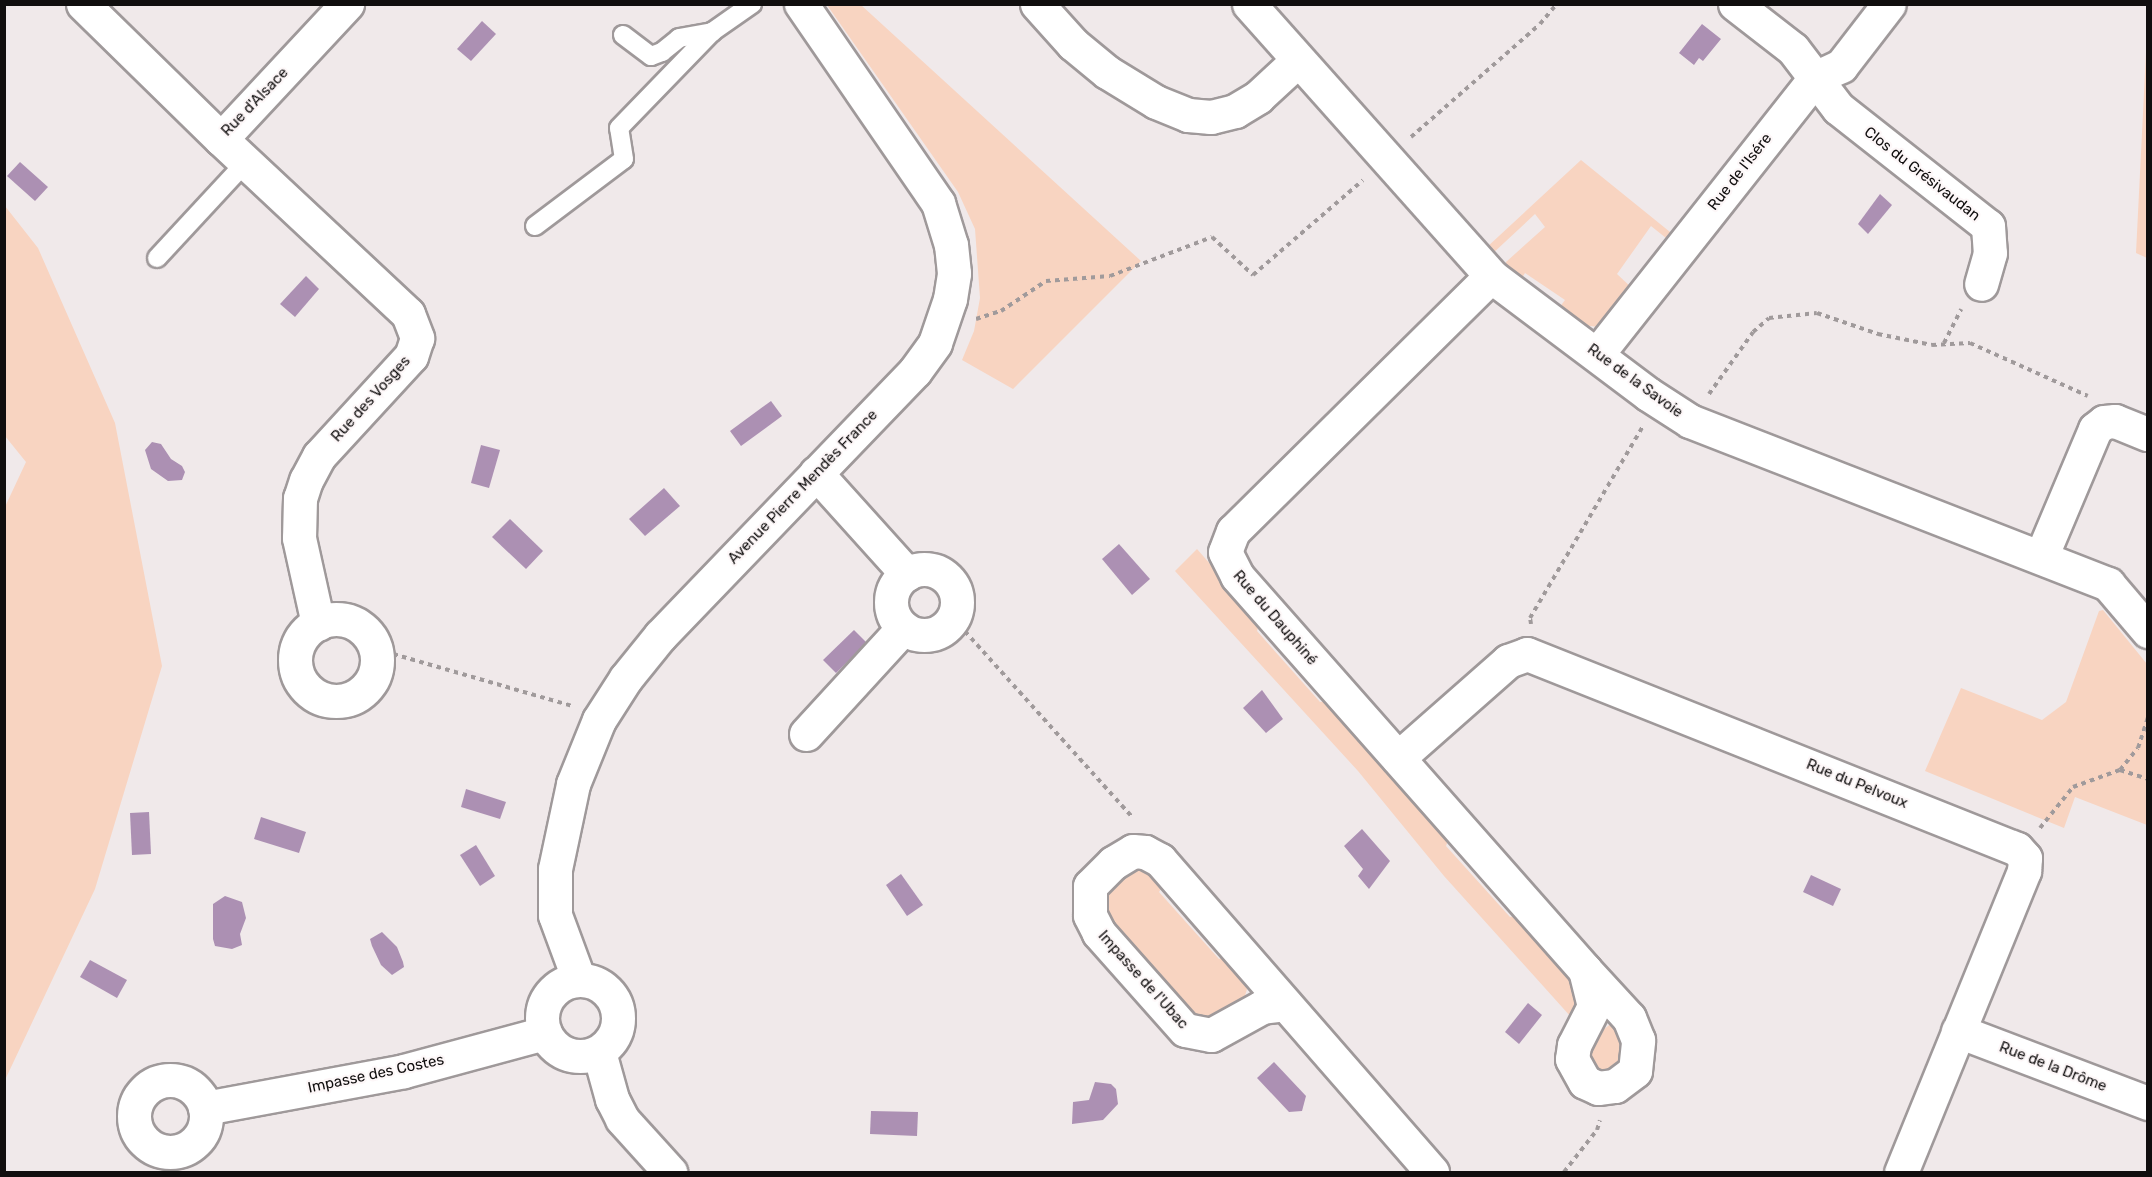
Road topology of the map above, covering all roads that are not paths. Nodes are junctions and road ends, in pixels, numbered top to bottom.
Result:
1 (83, 4) edge
2 (347, 4) edge
3 (752, 4) edge
4 (801, 4) edge
5 (1037, 4) edge
6 (1249, 4) edge
7 (1735, 4) edge
8 (1889, 4) edge
9 (712, 32) junction
10 (623, 35) dead end
11 (1298, 60) junction
12 (1815, 78) junction
13 (221, 139) junction
14 (246, 162) junction
15 (535, 226) dead end
16 (157, 258) dead end
17 (1491, 276) junction
18 (1981, 284) dead end
19 (1598, 353) junction
20 (2148, 434) edge
21 (816, 473) junction
22 (2041, 557) junction
23 (907, 574) junction
24 (318, 624) junction
25 (903, 628) junction
26 (2148, 631) edge
27 (806, 734) dead end
28 (1398, 758) junction
29 (1585, 970) junction
30 (579, 980) junction
31 (1285, 1004) junction
32 (1958, 1031) junction
33 (545, 1033) junction
34 (599, 1052) junction
35 (2148, 1103) edge
36 (206, 1108) dead end
37 (670, 1173) edge
38 (1432, 1173) edge
39 (1901, 1173) edge

1 - 13 street, Rue d'Alsace
2 - 13 street, Rue d'Alsace
3 - 9 lane
4 - 21 street, Avenue Pierre Mendès France
5 - 11 street
6 - 11 street, Rue de la Savoie
7 - 12 street
8 - 12 street
9 - 10 lane
9 - 15 lane
11 - 17 street, Rue de la Savoie
12 - 18 street, Clos du Grésivaudan
12 - 19 street, Rue de l'Isére
13 - 14 street, Rue des Vosges
14 - 16 lane
14 - 24 street, Rue des Vosges
17 - 19 street, Rue de la Savoie
17 - 28 street, Rue du Dauphiné
19 - 22 street, Rue de la Savoie
20 - 22 street
21 - 23 street
21 - 30 street, Avenue Pierre Mendès France
22 - 26 street, Rue de la Savoie
23 - 25 street
23 - 25 street
24 - 24 street
25 - 27 street
28 - 29 street, Rue du Dauphiné
28 - 32 street, Rue du Pelvoux
29 - 29 street, Rue du Dauphiné
30 - 33 street
30 - 34 street
31 - 31 street, Impasse de l'Ubac
31 - 38 street
32 - 35 street, Rue de la Drôme
32 - 39 street
33 - 34 street
33 - 36 street, Impasse des Costes
34 - 37 street

